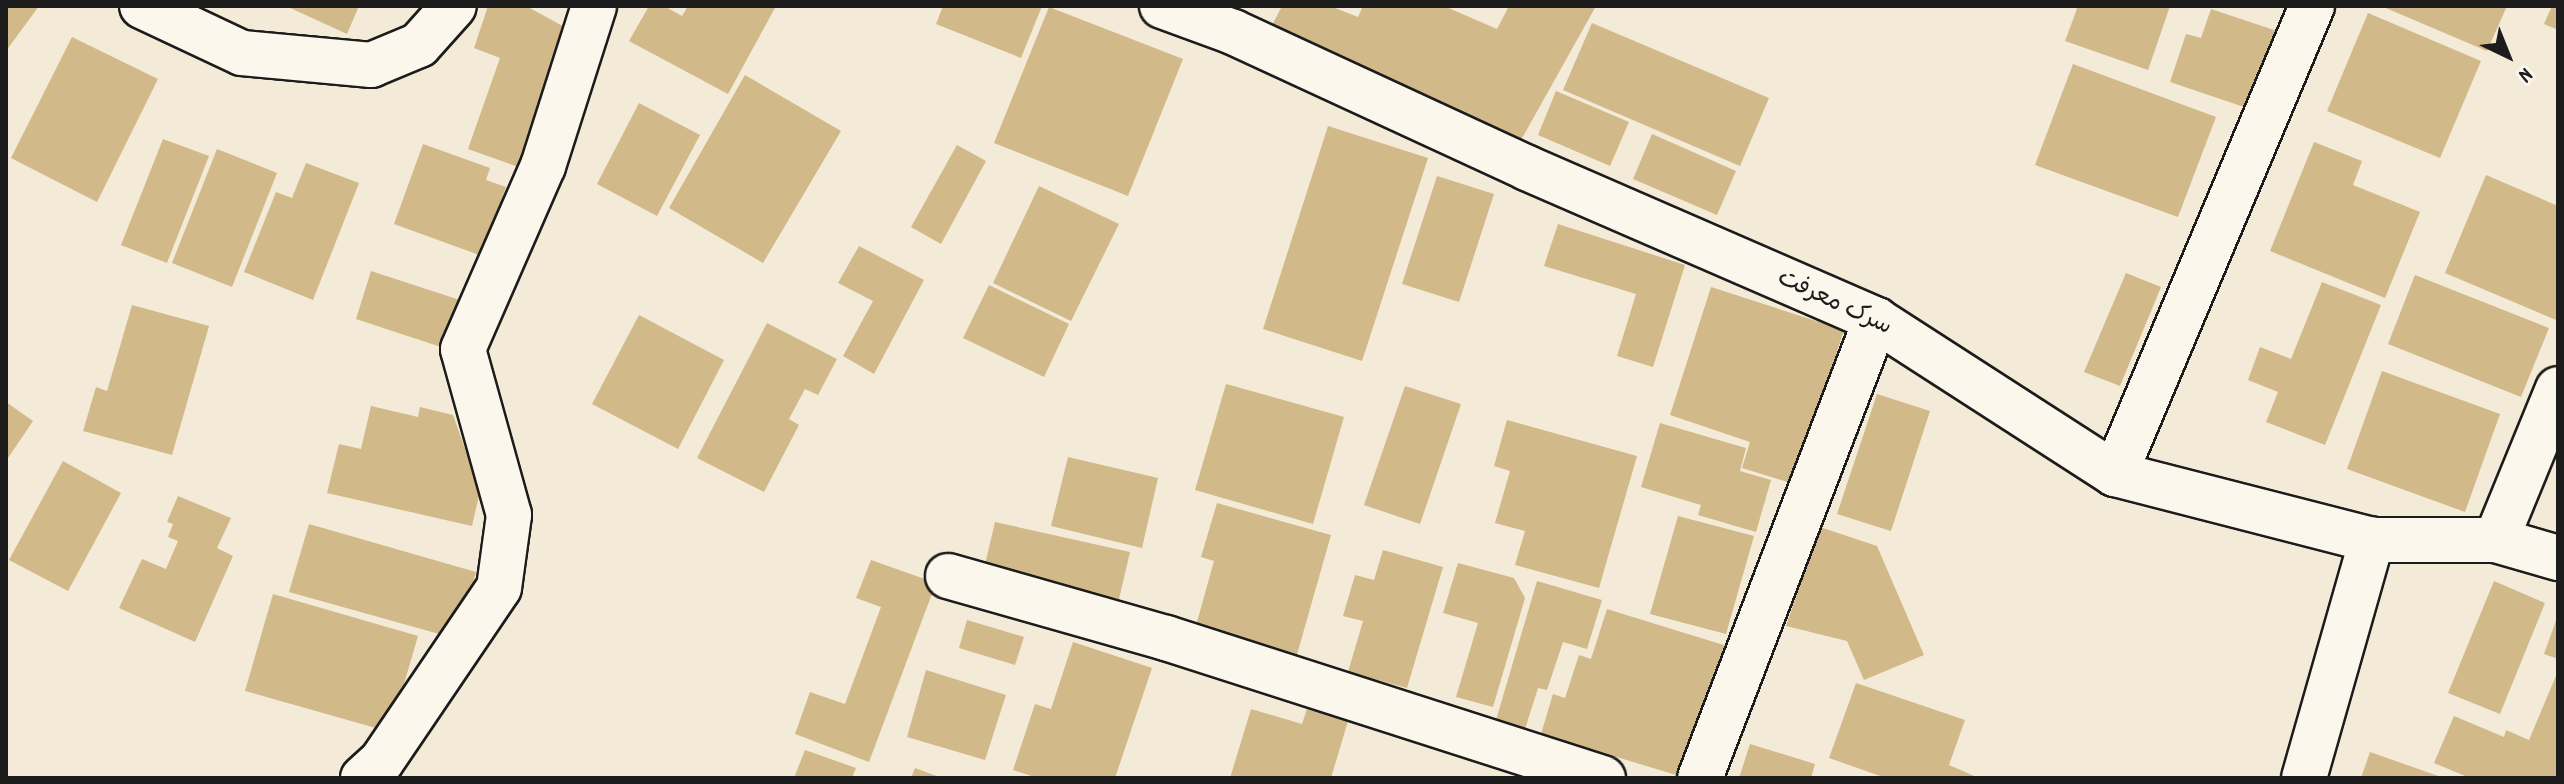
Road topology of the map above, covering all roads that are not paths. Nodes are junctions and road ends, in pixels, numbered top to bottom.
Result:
1 (142, 6) edge
2 (454, 6) edge
3 (594, 6) edge
4 (1162, 6) edge
5 (2312, 6) edge
6 (1240, 19) edge
7 (1876, 320) junction
8 (2558, 389) edge
9 (2115, 474) junction
10 (2372, 540) junction
11 (2496, 540) junction
12 (2558, 558) edge
13 (948, 576) dead end
14 (363, 778) edge
15 (1603, 778) edge
16 (1700, 778) edge
17 (2304, 778) edge

1 - 2 street
3 - 14 street
4 - 6 street, سرک معرفت
5 - 9 street
6 - 7 street, سرک معرفت
7 - 9 street, سرک معرفت
7 - 16 street
8 - 11 street
9 - 10 street, سرک معرفت
10 - 11 street, سرک معرفت
10 - 17 street
11 - 12 street, سرک معرفت
13 - 15 street

